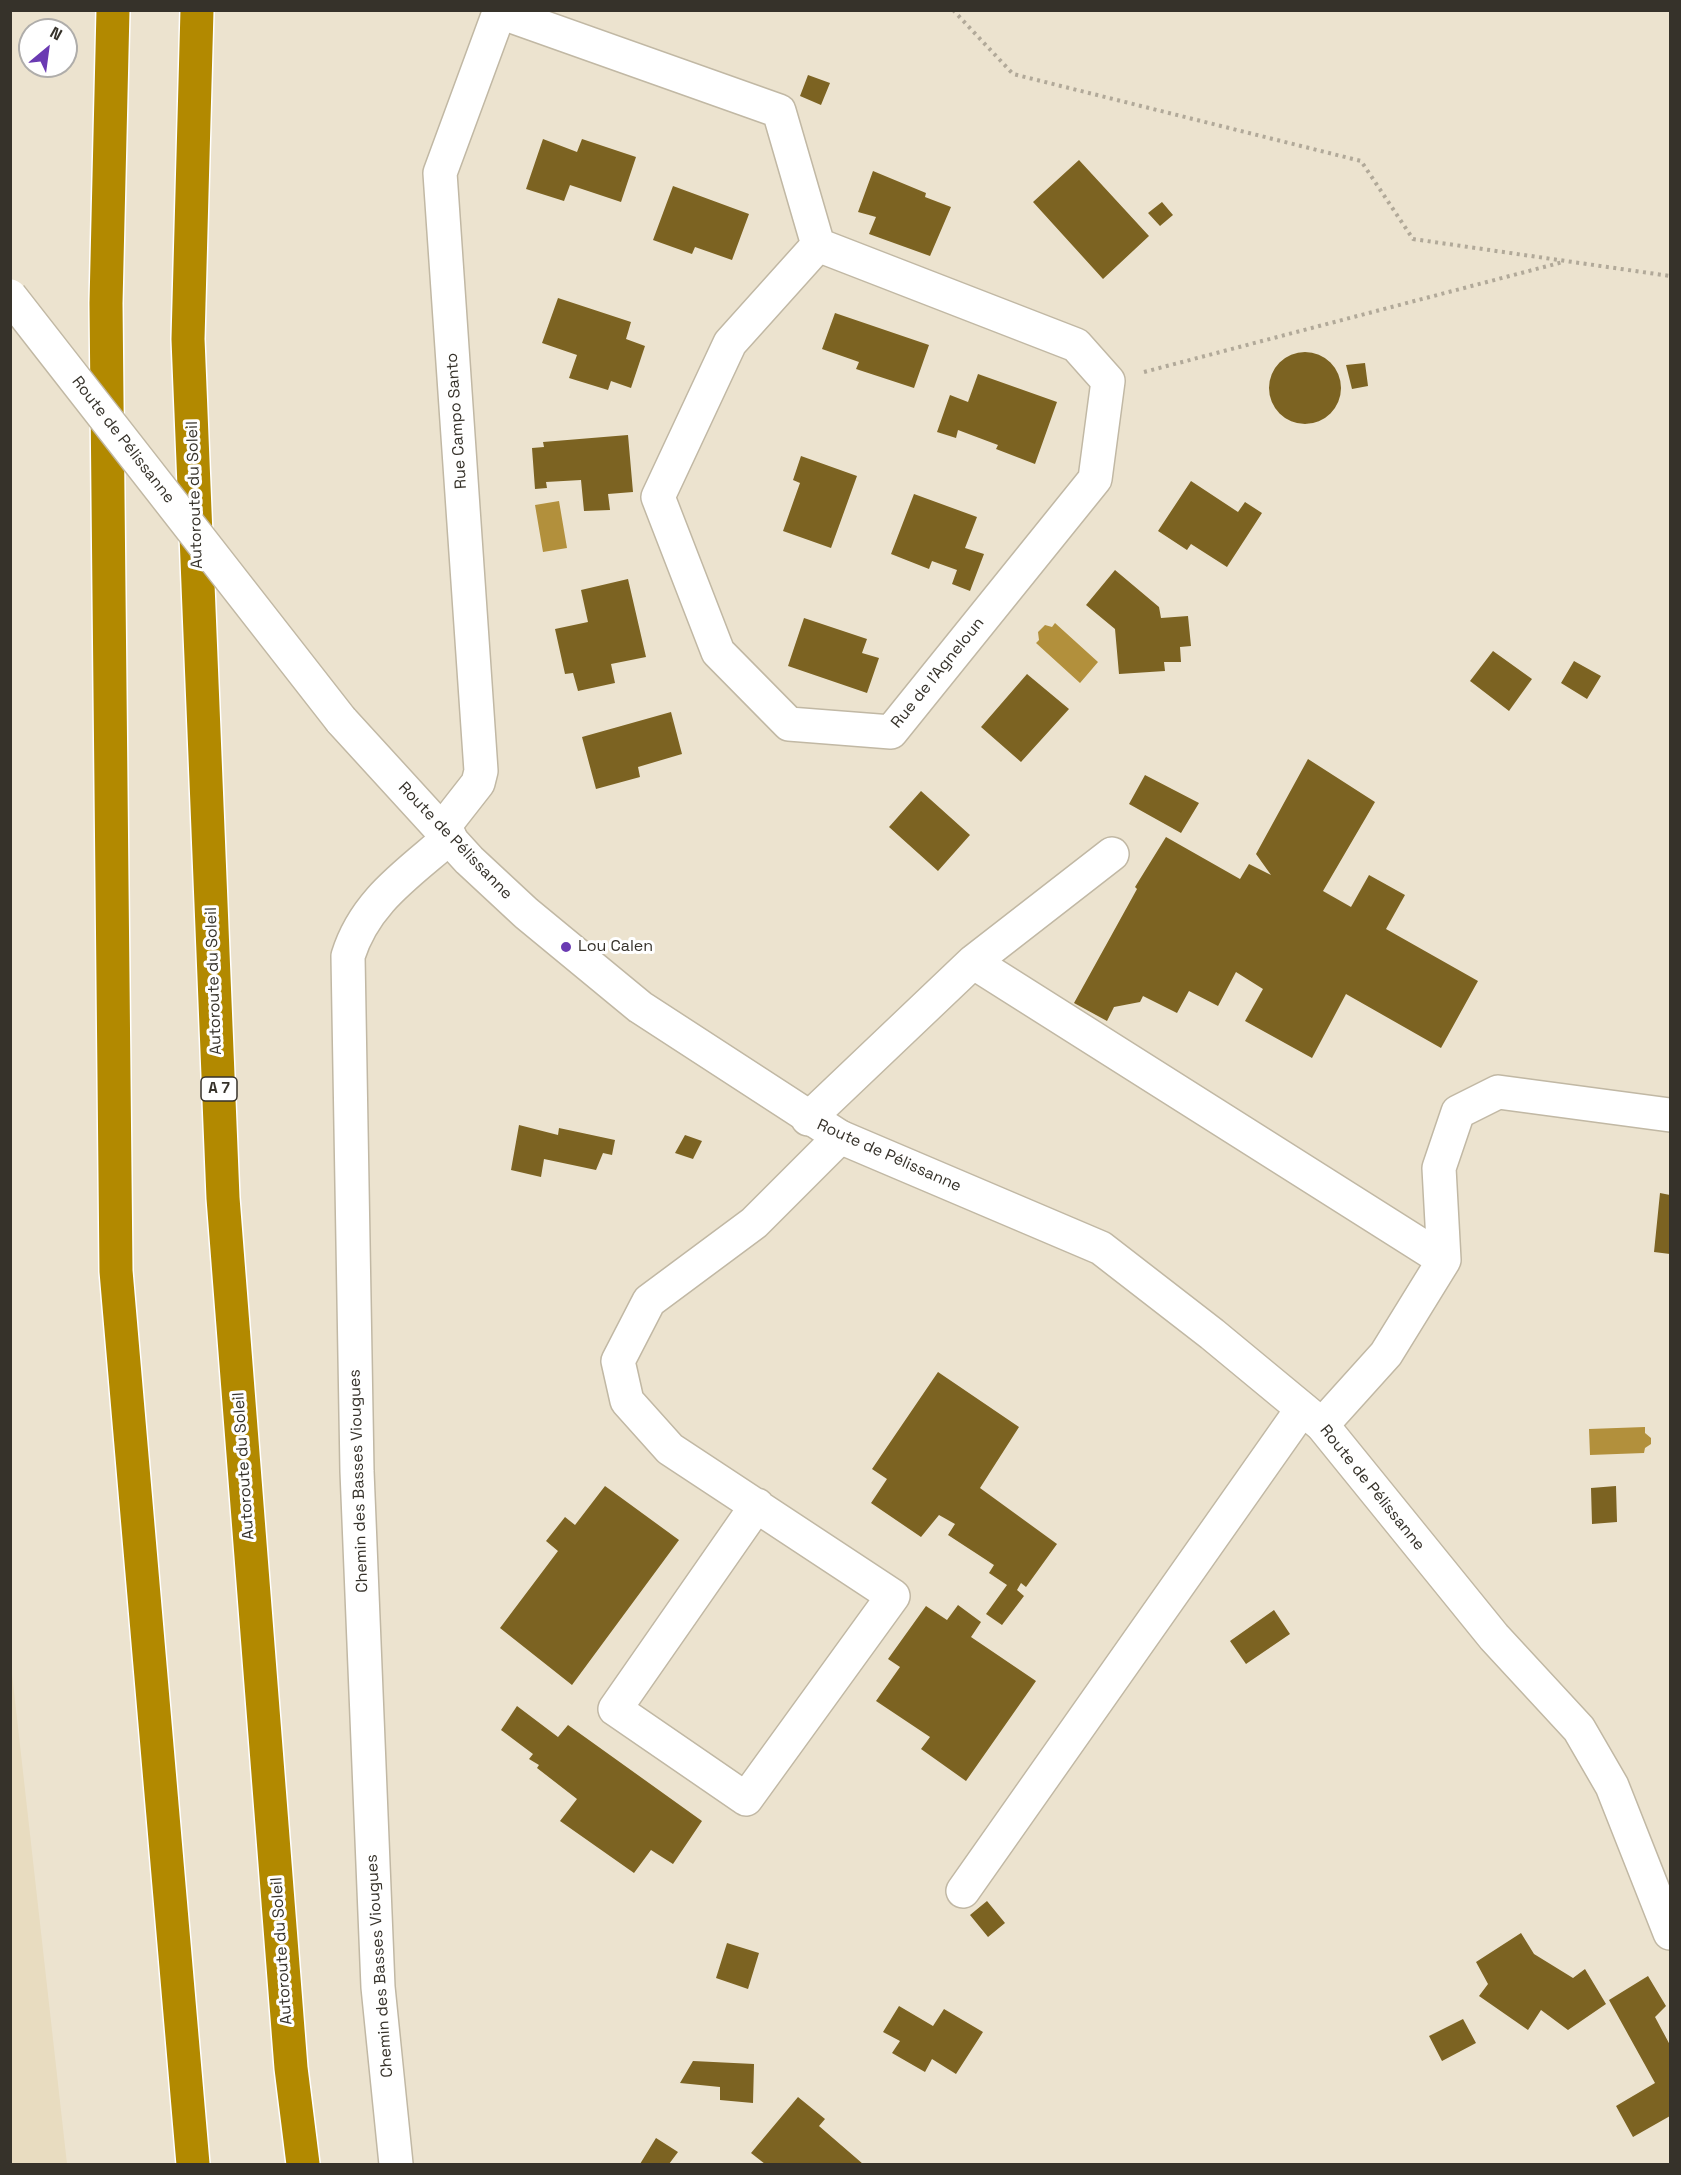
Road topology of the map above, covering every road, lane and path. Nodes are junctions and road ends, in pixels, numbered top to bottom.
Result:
1 (113, 10) edge
2 (197, 10) edge
3 (953, 10) edge
4 (500, 11) edge
5 (818, 245) junction
6 (1567, 261) junction
7 (1671, 276) edge
8 (10, 296) edge
9 (1108, 381) junction
10 (446, 833) junction
11 (1112, 854) dead end
12 (973, 962) junction
13 (1671, 1115) edge
14 (808, 1119) junction
15 (840, 1137) junction
16 (1444, 1260) junction
17 (1312, 1417) junction
18 (758, 1505) junction
19 (963, 1891) dead end
20 (1671, 1933) edge
21 (193, 2164) edge
22 (303, 2164) edge
23 (396, 2164) edge

1 - 21 highway
2 - 22 highway, Autoroute du Soleil / A 7
3 - 6 path
4 - 5 street
4 - 10 street, Rue Campo Santo
5 - 9 street
5 - 9 street, Rue de l'Agneloun
6 - 7 path
6 - 9 path
8 - 10 street, Route de Pélissanne, bridge
10 - 14 street, Route de Pélissanne
10 - 23 street, Chemin des Basses Viougues
11 - 12 street
12 - 14 street
12 - 16 street
13 - 16 street
14 - 15 street, Route de Pélissanne
15 - 17 street, Route de Pélissanne
15 - 18 street
16 - 17 street
17 - 19 street
17 - 20 street, Route de Pélissanne
18 - 18 street

